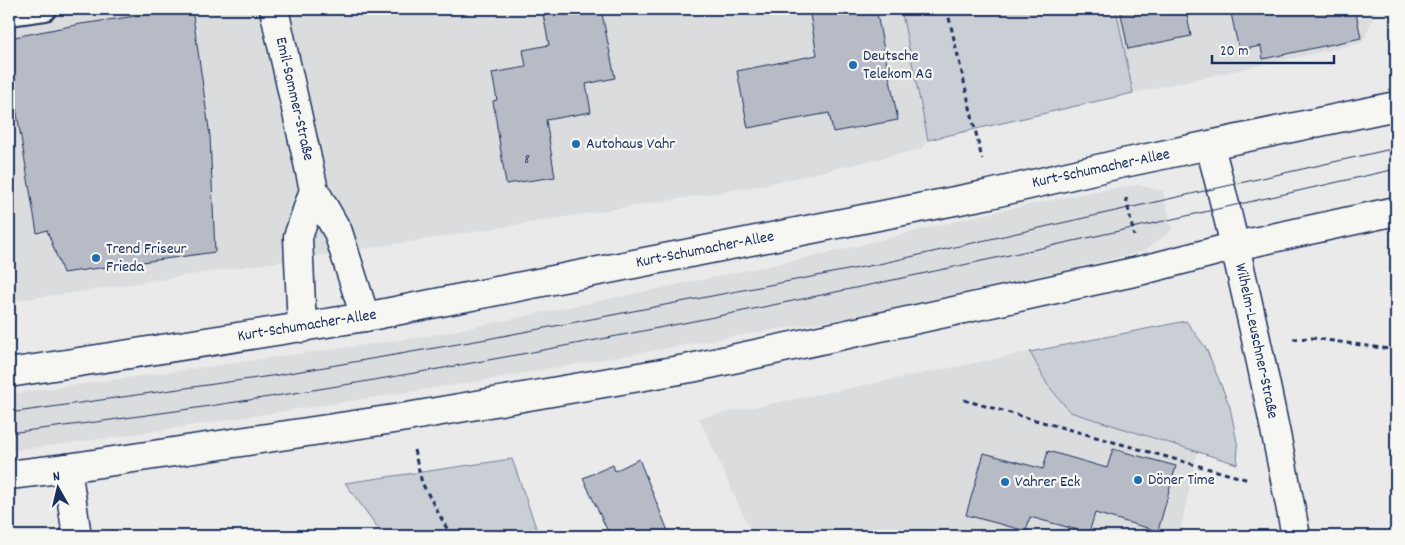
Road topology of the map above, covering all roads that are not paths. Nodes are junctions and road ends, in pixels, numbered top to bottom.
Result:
1 (45, 9) edge
2 (274, 9) edge
3 (9, 14) edge
4 (1396, 106) edge
5 (1210, 146) junction
6 (314, 190) junction
7 (1396, 212) edge
8 (1236, 246) junction
9 (365, 317) junction
10 (302, 328) junction
11 (9, 373) edge
12 (67, 468) junction
13 (9, 475) edge
14 (77, 536) edge
15 (1296, 536) edge

1 - 3 lane
2 - 6 street, Emil-Sommer-Straße
4 - 5 street, Kurt-Schumacher-Allee
5 - 8 street, Wilhelm-Leuschner-Straße
5 - 9 street, Kurt-Schumacher-Allee
6 - 9 street, Emil-Sommer-Straße
6 - 10 street
7 - 8 street
8 - 12 street
8 - 15 street, Wilhelm-Leuschner-Straße
9 - 10 street, Kurt-Schumacher-Allee
10 - 11 street, Kurt-Schumacher-Allee
12 - 13 street
12 - 14 street

